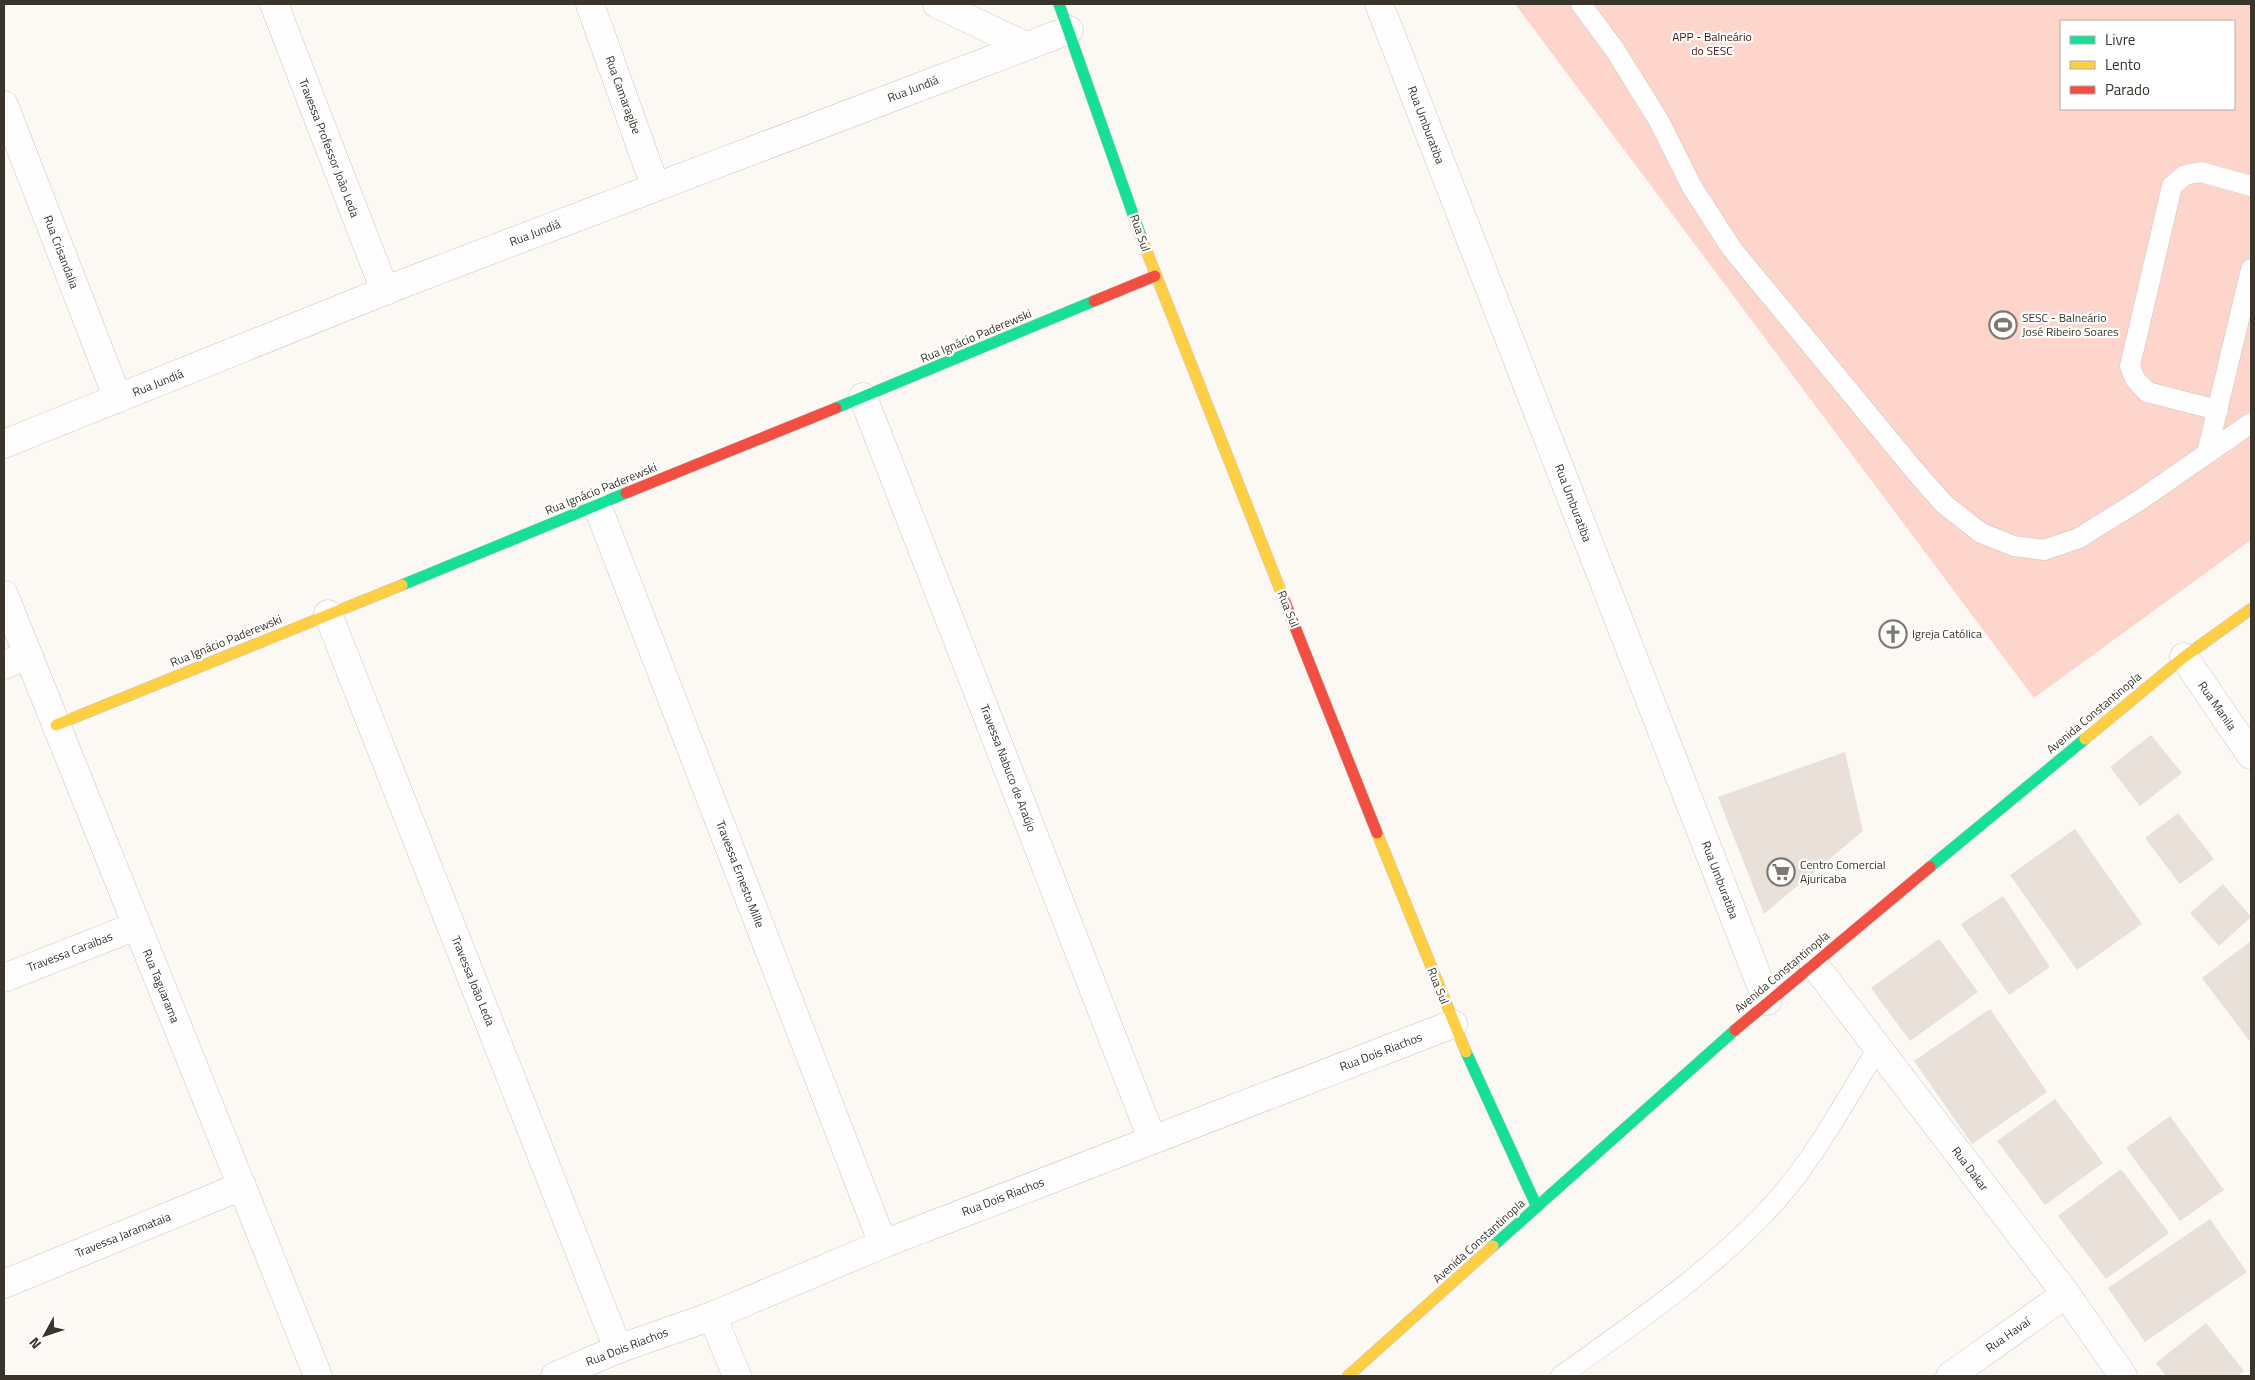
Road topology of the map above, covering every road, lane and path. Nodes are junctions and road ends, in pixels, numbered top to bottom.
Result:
1 (274, 4) edge
2 (590, 4) edge
3 (937, 4) edge
4 (1059, 4) edge
5 (1379, 4) edge
6 (1581, 4) edge
7 (1069, 30) junction
8 (1026, 46) junction
9 (4, 105) edge
10 (656, 186) junction
11 (2251, 186) edge
12 (2251, 270) edge
13 (1155, 276) junction
14 (385, 291) junction
15 (863, 397) junction
16 (118, 399) junction
17 (2218, 410) junction
18 (2251, 423) edge
19 (4, 444) edge
20 (2207, 453) junction
21 (597, 505) junction
22 (4, 595) edge
23 (2251, 609) edge
24 (328, 614) junction
25 (2184, 657) junction
26 (16, 660) edge
27 (56, 725) junction
28 (2251, 755) edge
29 (136, 926) junction
30 (1813, 964) junction
31 (4, 978) edge
32 (1767, 1001) junction
33 (1453, 1024) junction
34 (1878, 1048) junction
35 (1152, 1139) junction
36 (242, 1186) junction
37 (1537, 1207) junction
38 (883, 1244) junction
39 (4, 1284) edge
40 (2066, 1294) junction
41 (712, 1316) junction
42 (618, 1349) junction
43 (318, 1376) edge
44 (555, 1376) edge
45 (737, 1376) edge
46 (1348, 1376) edge
47 (1561, 1376) edge
48 (1950, 1376) edge
49 (2123, 1376) edge

1 - 14 street, Travessa Professor João Leda
2 - 10 street, Rua Camaragibe
3 - 8 street
4 - 7 street, Rua Sul
5 - 32 street, Rua Umburatiba
6 - 20 lane
7 - 8 street, Rua Jundiá
7 - 13 street, Rua Sul
8 - 10 street, Rua Jundiá
9 - 16 street, Rua Crisandalia
10 - 14 street, Rua Jundiá
11 - 17 lane
12 - 17 lane
13 - 15 street, Rua Ignácio Paderewski
13 - 33 street, Rua Sul
14 - 16 street, Rua Jundiá
15 - 21 street, Rua Ignácio Paderewski
15 - 35 street, Travessa Nabuco de Araújo
16 - 19 street, Rua Jundiá
17 - 20 lane
18 - 20 lane
21 - 24 street, Rua Ignácio Paderewski
21 - 38 street, Travessa Ernesto Mille
22 - 26 street, Rua Taguarama
23 - 25 street, Avenida Constantinopla
24 - 27 street, Rua Ignácio Paderewski
24 - 42 street, Travessa João Leda
25 - 28 street, Rua Manila
25 - 30 street, Avenida Constantinopla
26 - 27 street, Rua Taguarama
27 - 29 street, Rua Taguarama
29 - 31 street, Travessa Caraibas
29 - 36 street, Rua Taguarama
30 - 32 street, Avenida Constantinopla
30 - 34 street, Rua Dakar
32 - 37 street, Avenida Constantinopla
33 - 35 street, Rua Dois Riachos
33 - 37 street, Rua Sul
34 - 40 street, Rua Dakar
34 - 47 lane
35 - 38 street, Rua Dois Riachos
36 - 39 street, Travessa Jaramataia
36 - 43 street, Rua Taguarama
37 - 46 street, Avenida Constantinopla
38 - 41 street, Rua Dois Riachos
40 - 48 street, Rua Havaí
40 - 49 street, Rua Dakar
41 - 42 street, Rua Dois Riachos
41 - 45 street
42 - 44 street, Rua Dois Riachos

